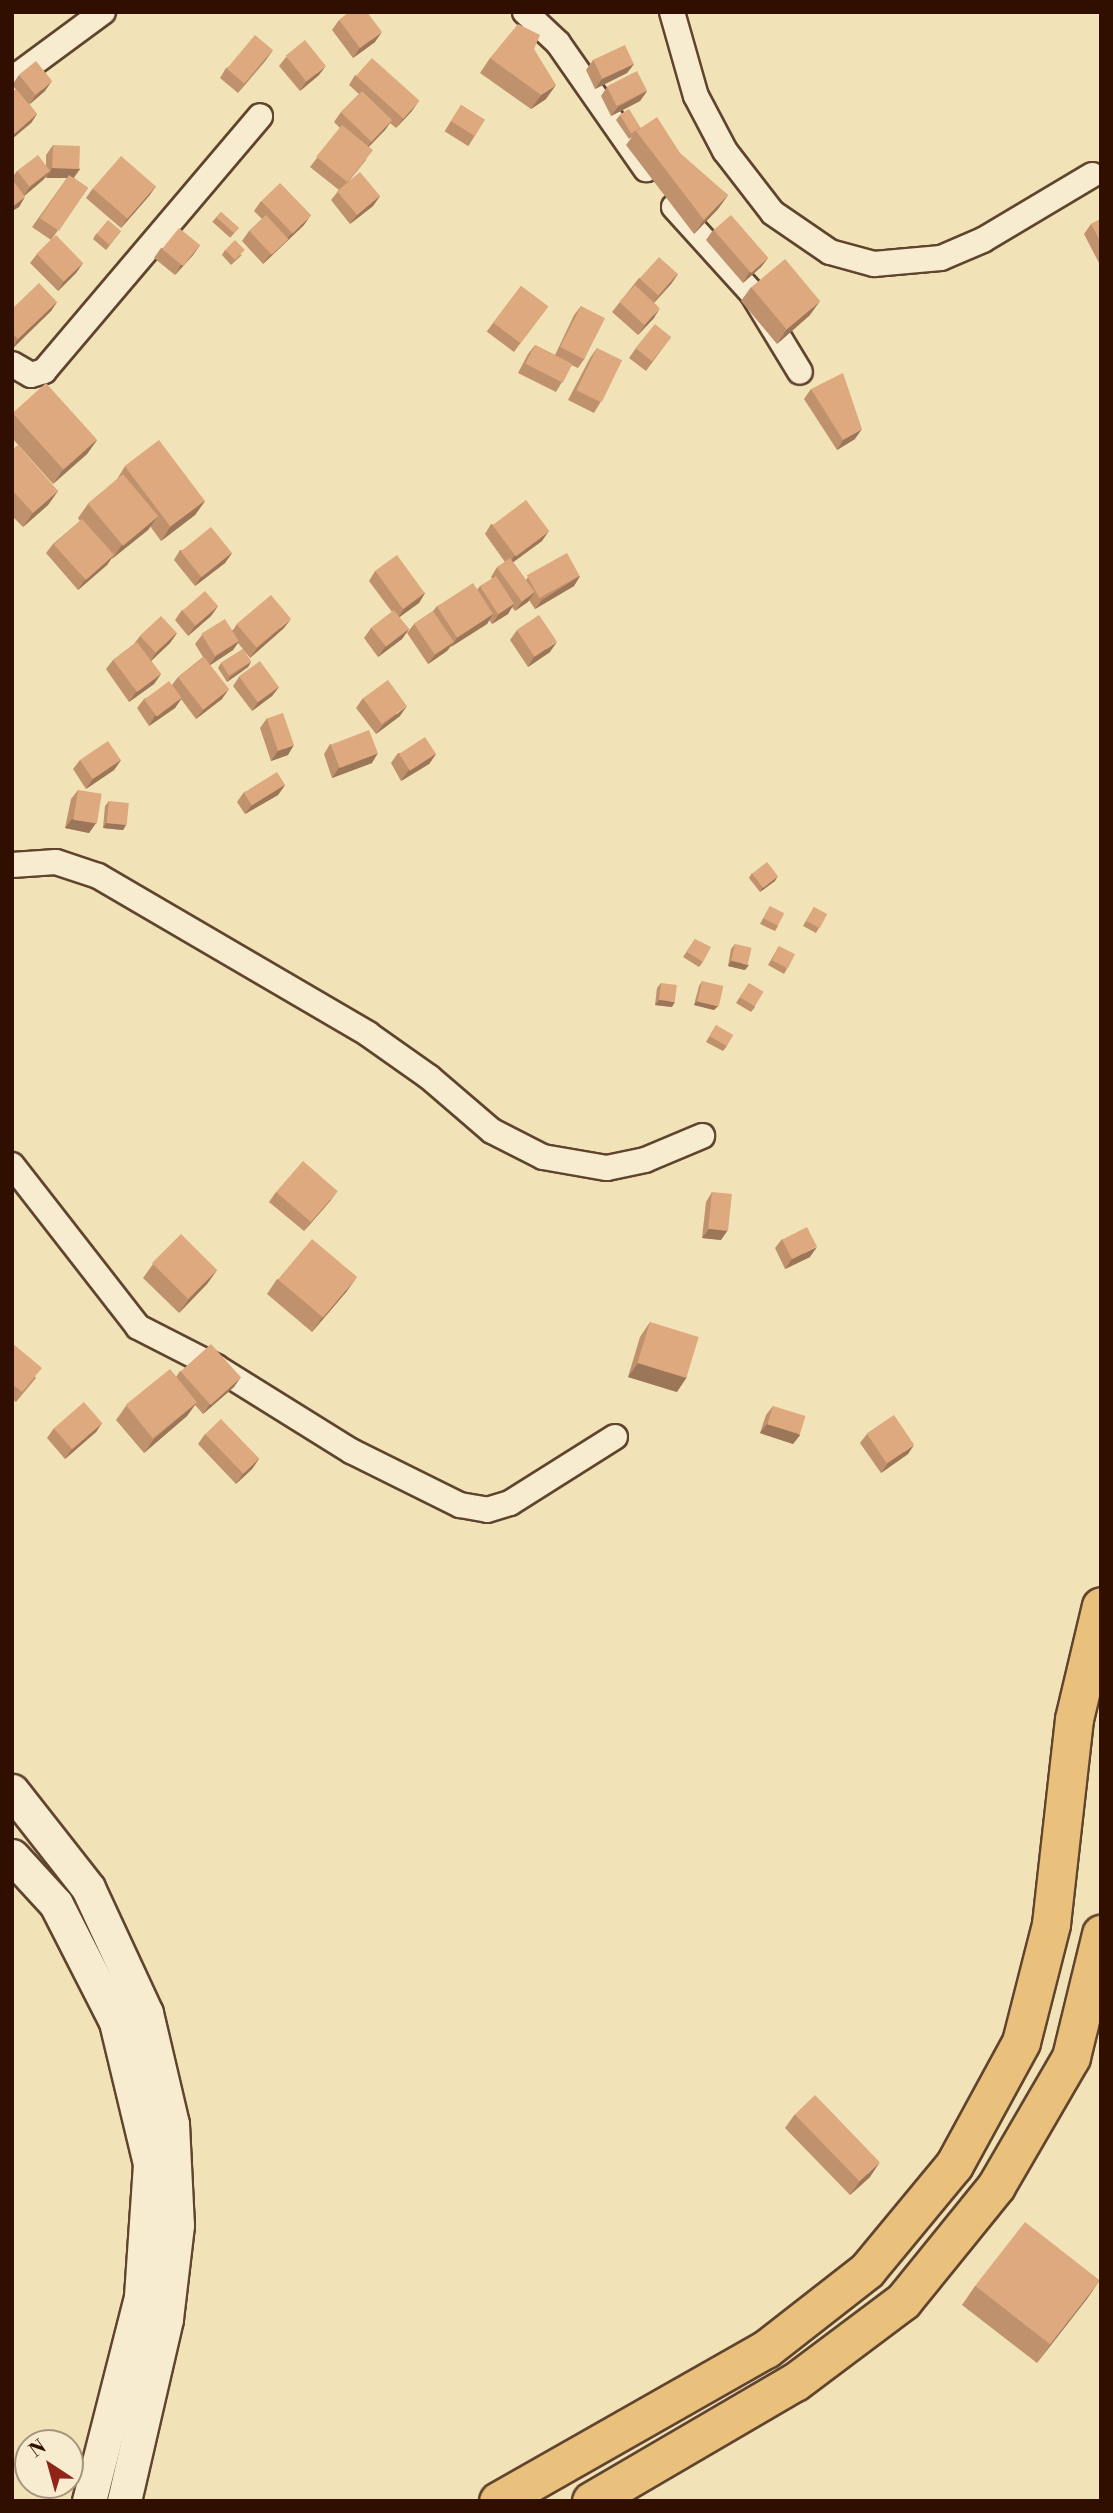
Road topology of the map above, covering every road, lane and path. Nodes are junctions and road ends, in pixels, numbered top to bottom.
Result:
1 (103, 12) edge
2 (525, 12) edge
3 (672, 12) edge
4 (12, 79) edge
5 (260, 116) dead end
6 (1092, 175) dead end
7 (12, 364) edge
8 (800, 372) dead end
9 (12, 864) edge
10 (702, 1136) dead end
11 (12, 1165) edge
12 (615, 1437) dead end
13 (1101, 1606) edge
14 (12, 1791) edge
15 (61, 1851) junction
16 (21, 1866) edge
17 (1101, 1934) edge
18 (151, 2317) junction
19 (89, 2501) edge
20 (124, 2501) edge
21 (498, 2501) edge
22 (591, 2501) edge

1 - 4 street
2 - 8 street
3 - 6 street
5 - 7 street
9 - 10 street
11 - 12 street
13 - 21 main road
14 - 15 main road
15 - 16 main road
15 - 18 main road
16 - 18 main road
17 - 22 main road
18 - 19 main road
18 - 20 main road

